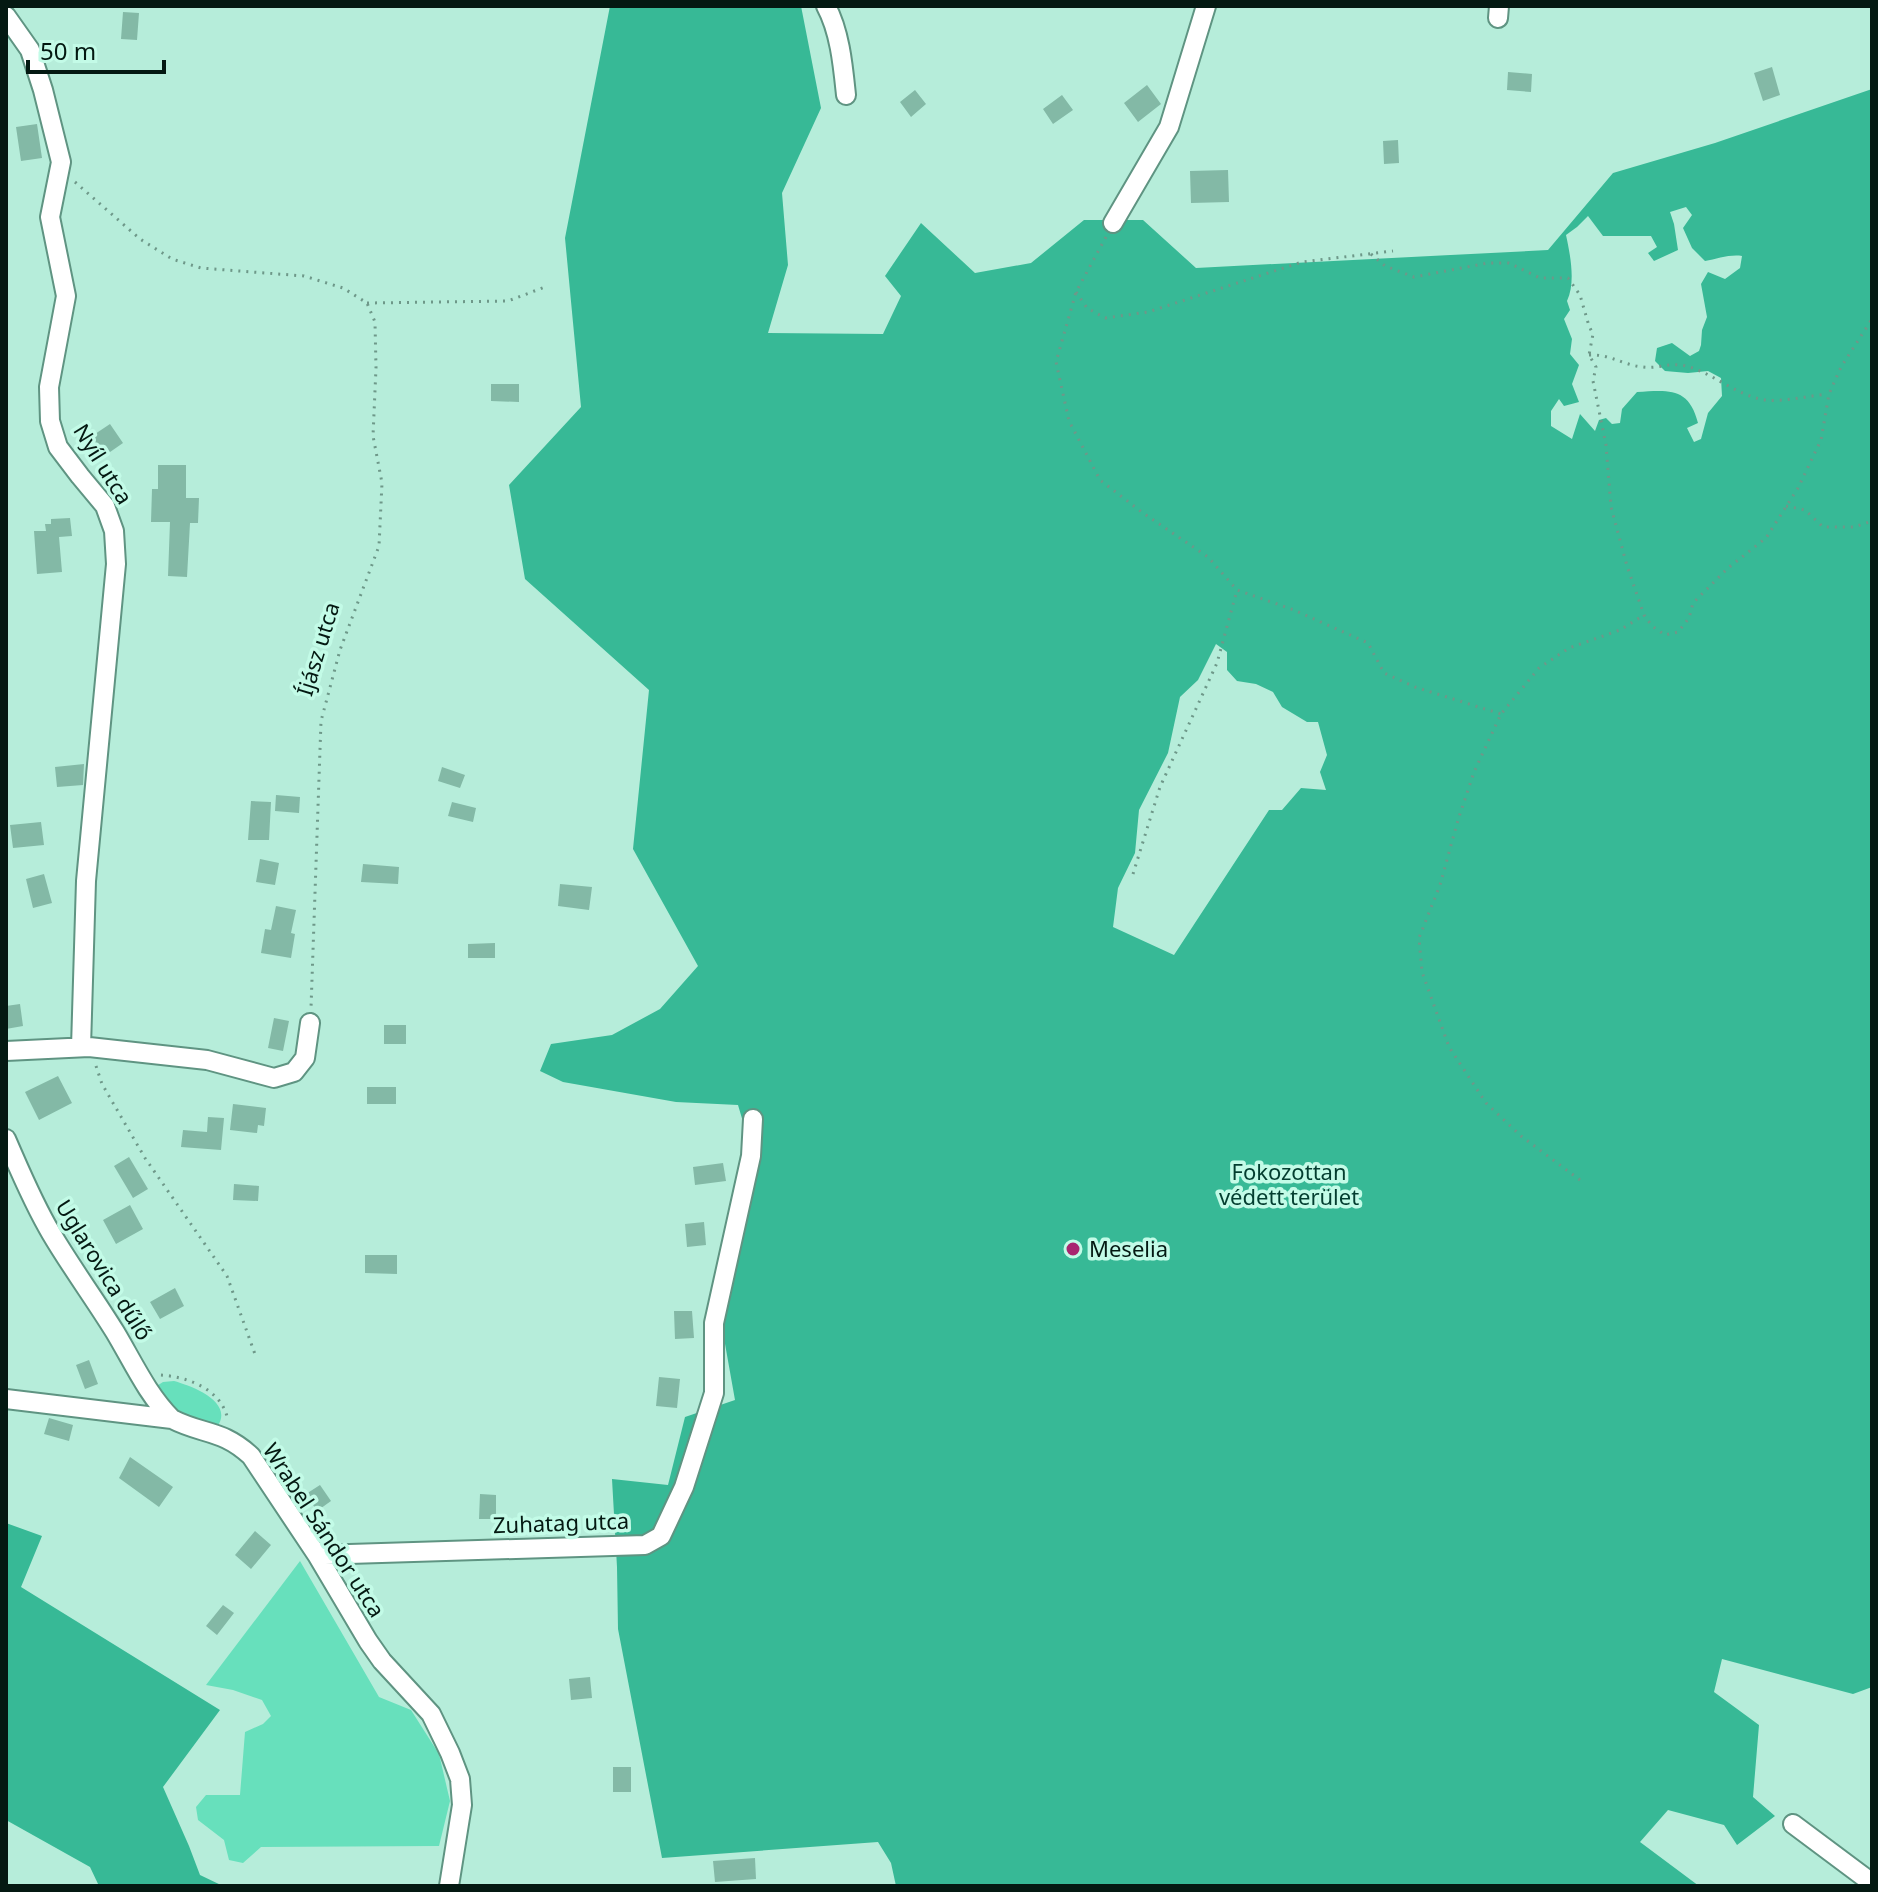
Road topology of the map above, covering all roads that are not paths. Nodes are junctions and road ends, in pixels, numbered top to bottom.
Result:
1 (826, 6) edge
2 (1206, 6) edge
3 (6, 16) edge
4 (846, 95) dead end
5 (1113, 223) road end
6 (310, 1023) road end
7 (85, 1047) junction
8 (6, 1051) edge
9 (753, 1119) dead end
10 (6, 1139) edge
11 (6, 1399) edge
12 (172, 1419) junction
13 (317, 1555) junction
14 (1793, 1824) dead end
15 (1872, 1883) edge
16 (449, 1886) edge

1 - 4 street
2 - 5 street
3 - 7 street, Nyíl utca
6 - 7 street
7 - 8 street
9 - 13 street, Zuhatag utca
10 - 12 street, Uglarovica dűlő
11 - 12 street, Wrabel Sándor utca
12 - 13 street, Wrabel Sándor utca
13 - 16 street, Wrabel Sándor utca
14 - 15 street

